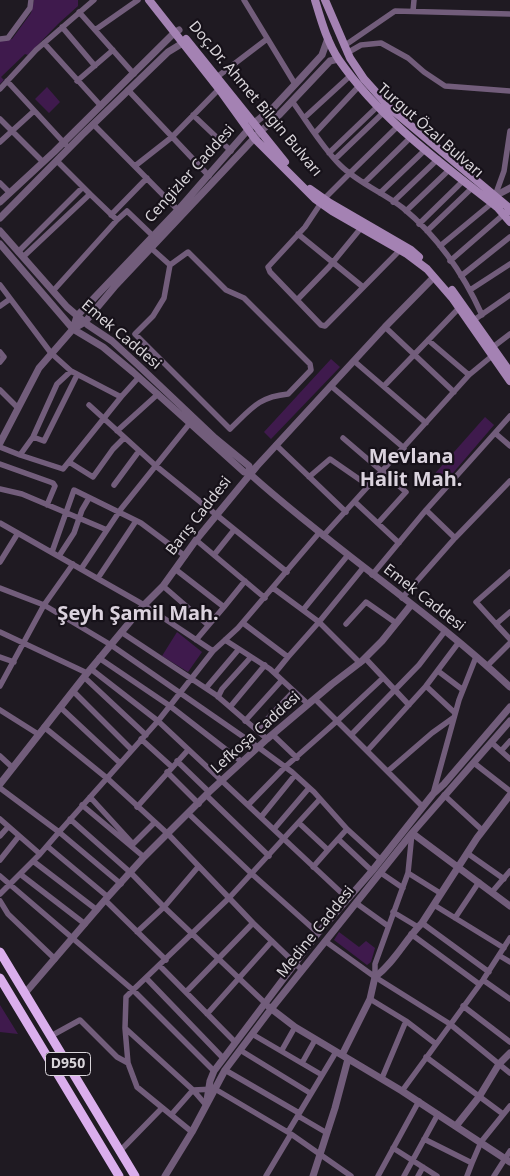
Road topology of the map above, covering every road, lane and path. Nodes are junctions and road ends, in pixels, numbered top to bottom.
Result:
1 (31, 0) edge
2 (82, 0) edge
3 (94, 0) edge
4 (138, 0) edge
5 (149, 0) edge
6 (156, 0) edge
7 (244, 0) edge
8 (315, 0) edge
9 (325, 0) edge
10 (414, 0) edge
11 (81, 10) junction
12 (413, 11) junction
13 (510, 14) edge
14 (62, 27) junction
15 (95, 30) junction
16 (177, 31) junction
17 (328, 38) junction
18 (0, 39) edge
19 (267, 39) junction
20 (185, 42) junction
21 (44, 44) junction
22 (346, 49) junction
23 (113, 50) junction
24 (338, 59) junction
25 (95, 66) junction
26 (134, 74) junction
27 (351, 75) junction
28 (218, 77) junction
29 (7, 81) junction
30 (78, 81) junction
31 (295, 84) junction
32 (359, 86) junction
33 (0, 88) edge
34 (219, 89) junction
35 (128, 90) junction
36 (510, 91) edge
37 (292, 101) junction
38 (100, 106) junction
39 (381, 109) junction
40 (34, 111) junction
41 (193, 115) junction
42 (304, 118) junction
43 (0, 119) edge
44 (93, 124) junction
45 (251, 126) junction
46 (398, 126) junction
47 (261, 131) junction
48 (510, 131) edge
49 (12, 132) junction
50 (315, 133) junction
51 (172, 136) junction
52 (411, 137) junction
53 (255, 139) junction
54 (0, 142) edge
55 (64, 142) junction
56 (69, 149) junction
57 (426, 149) junction
58 (231, 151) junction
59 (329, 153) junction
60 (335, 159) junction
61 (438, 159) junction
62 (57, 161) junction
63 (43, 162) junction
64 (135, 166) junction
65 (450, 169) junction
66 (350, 173) junction
67 (209, 176) junction
68 (147, 178) junction
69 (464, 180) junction
70 (0, 183) edge
71 (364, 183) junction
72 (83, 187) junction
73 (473, 187) junction
74 (510, 188) edge
75 (10, 192) junction
76 (380, 193) junction
77 (90, 194) junction
78 (494, 200) junction
79 (323, 201) junction
80 (0, 202) edge
81 (393, 202) junction
82 (178, 210) junction
83 (406, 211) junction
84 (507, 212) edge
85 (111, 215) junction
86 (0, 218) edge
87 (117, 220) junction
88 (510, 222) edge
89 (419, 224) junction
90 (361, 228) junction
91 (0, 231) edge
92 (426, 231) junction
93 (298, 234) junction
94 (153, 236) junction
95 (510, 237) edge
96 (0, 244) edge
97 (440, 246) junction
98 (151, 248) junction
99 (400, 250) junction
100 (20, 254) junction
101 (450, 261) junction
102 (332, 263) junction
103 (510, 264) edge
104 (170, 266) junction
105 (461, 276) junction
106 (434, 277) junction
107 (0, 285) edge
108 (363, 287) junction
109 (470, 290) junction
110 (53, 291) junction
111 (510, 294) edge
112 (10, 299) junction
113 (297, 300) junction
114 (0, 306) edge
115 (459, 308) junction
116 (482, 315) junction
117 (77, 316) junction
118 (474, 320) junction
119 (85, 322) junction
120 (385, 327) junction
121 (73, 329) junction
122 (510, 334) edge
123 (428, 340) junction
124 (0, 352) edge
125 (492, 352) junction
126 (52, 353) junction
127 (415, 354) junction
128 (354, 361) junction
129 (0, 362) edge
130 (509, 367) edge
131 (71, 371) junction
132 (77, 375) junction
133 (469, 375) junction
134 (139, 377) junction
135 (510, 381) edge
136 (331, 386) junction
137 (384, 386) junction
138 (0, 390) edge
139 (454, 392) junction
140 (158, 394) junction
141 (121, 396) junction
142 (89, 405) dead end
143 (17, 407) junction
144 (510, 416) edge
145 (104, 420) junction
146 (190, 423) junction
147 (426, 423) junction
148 (117, 431) junction
149 (495, 433) junction
150 (33, 437) junction
151 (124, 438) junction
152 (342, 438) dead end
153 (1, 441) edge
154 (276, 445) junction
155 (510, 446) edge
156 (404, 448) junction
157 (139, 451) junction
158 (20, 455) junction
159 (69, 462) junction
160 (0, 464) edge
161 (156, 466) junction
162 (382, 472) junction
163 (250, 474) junction
164 (309, 476) junction
165 (510, 481) edge
166 (114, 485) dead end
167 (369, 486) junction
168 (0, 489) edge
169 (88, 498) junction
170 (354, 502) junction
171 (47, 505) junction
172 (426, 510) junction
173 (346, 512) junction
174 (118, 513) junction
175 (65, 514) junction
176 (216, 515) junction
177 (79, 519) junction
178 (136, 521) junction
179 (0, 523) edge
180 (378, 523) junction
181 (107, 530) junction
182 (234, 530) junction
183 (18, 533) junction
184 (321, 534) junction
185 (455, 538) junction
186 (196, 540) junction
187 (399, 543) junction
188 (52, 552) junction
189 (214, 555) junction
190 (348, 555) junction
191 (59, 556) junction
192 (185, 556) junction
193 (0, 562) edge
194 (73, 564) junction
195 (363, 568) junction
196 (82, 569) junction
197 (175, 569) junction
198 (288, 572) junction
199 (510, 572) edge
200 (372, 575) junction
201 (98, 578) junction
202 (245, 581) junction
203 (163, 586) junction
204 (0, 588) edge
205 (273, 588) junction
206 (265, 598) junction
207 (402, 598) junction
208 (44, 605) junction
209 (144, 605) junction
210 (411, 605) junction
211 (224, 607) junction
212 (303, 610) junction
213 (510, 612) edge
214 (319, 622) junction
215 (243, 623) junction
216 (396, 623) junction
217 (346, 624) dead end
218 (496, 624) junction
219 (208, 625) junction
220 (445, 631) junction
221 (0, 632) edge
222 (121, 632) junction
223 (196, 640) junction
224 (225, 640) junction
225 (510, 641) edge
226 (458, 642) junction
227 (25, 643) junction
228 (111, 645) junction
229 (239, 649) junction
230 (213, 651) junction
231 (0, 657) edge
232 (252, 657) junction
233 (288, 657) junction
234 (476, 657) junction
235 (99, 658) junction
236 (362, 660) junction
237 (14, 662) junction
238 (265, 666) junction
239 (487, 666) junction
240 (438, 671) junction
241 (87, 673) junction
242 (275, 673) junction
243 (383, 678) junction
244 (191, 679) junction
245 (282, 680) junction
246 (0, 686) edge
247 (426, 686) junction
248 (510, 687) edge
249 (206, 688) junction
250 (395, 690) junction
251 (463, 690) junction
252 (73, 691) junction
253 (294, 691) junction
254 (180, 692) junction
255 (218, 697) junction
256 (315, 699) junction
257 (308, 704) junction
258 (409, 705) junction
259 (170, 706) junction
260 (60, 707) junction
261 (230, 707) junction
262 (510, 708) edge
263 (0, 710) edge
264 (454, 716) junction
265 (245, 720) junction
266 (158, 721) junction
267 (337, 721) junction
268 (509, 725) edge
269 (44, 727) junction
270 (257, 730) junction
271 (38, 734) junction
272 (351, 735) junction
273 (143, 737) junction
274 (270, 737) junction
275 (510, 741) edge
276 (492, 743) junction
277 (258, 747) junction
278 (132, 750) junction
279 (188, 750) junction
280 (367, 751) junction
281 (501, 751) junction
282 (0, 756) edge
283 (297, 758) junction
284 (510, 759) edge
285 (177, 761) junction
286 (242, 762) junction
287 (120, 763) junction
288 (474, 763) junction
289 (172, 767) junction
290 (285, 767) junction
291 (13, 768) junction
292 (388, 771) junction
293 (167, 772) junction
294 (295, 775) junction
295 (108, 779) junction
296 (223, 781) junction
297 (0, 784) edge
298 (0, 788) edge
299 (309, 788) junction
300 (510, 793) edge
301 (208, 794) junction
302 (433, 794) junction
303 (444, 795) junction
304 (90, 797) junction
305 (320, 799) junction
306 (200, 804) junction
307 (82, 805) junction
308 (248, 805) junction
309 (137, 807) junction
310 (423, 807) junction
311 (189, 814) junction
312 (261, 817) junction
313 (70, 819) junction
314 (0, 820) edge
315 (154, 822) junction
316 (299, 823) junction
317 (8, 827) junction
318 (274, 829) junction
319 (347, 829) junction
320 (482, 830) junction
321 (59, 832) junction
322 (412, 833) junction
323 (168, 834) junction
324 (0, 836) edge
325 (19, 836) junction
326 (338, 839) junction
327 (285, 840) junction
328 (47, 846) junction
329 (328, 850) junction
330 (467, 853) junction
331 (40, 854) junction
332 (269, 856) junction
333 (144, 857) junction
334 (0, 860) edge
335 (381, 860) junction
336 (33, 861) junction
337 (313, 866) junction
338 (198, 867) junction
339 (458, 867) junction
340 (372, 871) junction
341 (510, 871) edge
342 (131, 873) junction
343 (381, 873) junction
344 (408, 873) junction
345 (20, 874) junction
346 (252, 874) junction
347 (0, 876) edge
348 (504, 879) junction
349 (479, 882) junction
350 (9, 884) junction
351 (120, 884) junction
352 (402, 888) junction
353 (492, 892) junction
354 (440, 893) junction
355 (0, 894) edge
356 (107, 898) junction
357 (229, 898) junction
358 (348, 899) junction
359 (0, 901) edge
360 (356, 903) junction
361 (434, 905) junction
362 (510, 905) edge
363 (164, 907) junction
364 (96, 910) junction
365 (393, 912) junction
366 (455, 918) junction
367 (253, 923) junction
368 (85, 924) junction
369 (420, 925) junction
370 (388, 926) junction
371 (138, 932) junction
372 (318, 933) junction
373 (193, 934) junction
374 (411, 934) junction
375 (73, 938) junction
376 (510, 938) edge
377 (325, 941) junction
378 (272, 942) junction
379 (504, 948) junction
380 (0, 952) edge
381 (500, 956) junction
382 (55, 959) junction
383 (218, 959) junction
384 (166, 960) junction
385 (510, 962) edge
386 (295, 963) junction
387 (160, 966) junction
388 (302, 970) junction
389 (489, 972) junction
390 (375, 977) junction
391 (0, 978) edge
392 (146, 978) junction
393 (238, 978) junction
394 (481, 982) junction
395 (133, 990) junction
396 (26, 992) junction
397 (186, 992) junction
398 (370, 999) junction
399 (510, 999) edge
400 (265, 1003) junction
401 (463, 1006) junction
402 (270, 1009) junction
403 (207, 1014) junction
404 (406, 1021) junction
405 (450, 1024) junction
406 (295, 1027) junction
407 (124, 1028) junction
408 (252, 1034) junction
409 (51, 1036) junction
410 (315, 1040) junction
411 (235, 1042) junction
412 (510, 1042) edge
413 (436, 1044) junction
414 (240, 1050) junction
415 (282, 1050) junction
416 (510, 1053) edge
417 (342, 1055) junction
418 (426, 1057) junction
419 (223, 1058) junction
420 (128, 1062) junction
421 (302, 1063) junction
422 (499, 1064) junction
423 (225, 1070) junction
424 (214, 1071) junction
425 (510, 1073) edge
426 (322, 1075) junction
427 (382, 1078) junction
428 (211, 1089) junction
429 (193, 1090) junction
430 (402, 1090) junction
431 (310, 1093) junction
432 (479, 1097) junction
433 (418, 1101) junction
434 (206, 1104) junction
435 (510, 1106) edge
436 (162, 1108) junction
437 (299, 1114) junction
438 (438, 1114) junction
439 (504, 1114) junction
440 (171, 1115) junction
441 (456, 1126) junction
442 (192, 1132) junction
443 (290, 1133) junction
444 (328, 1133) junction
445 (424, 1139) junction
446 (481, 1142) junction
447 (393, 1148) junction
448 (510, 1151) edge
449 (120, 1152) junction
450 (320, 1154) junction
451 (412, 1160) junction
452 (507, 1160) edge
453 (472, 1163) junction
454 (423, 1167) junction
455 (434, 1175) edge
456 (119, 1176) edge
457 (134, 1176) edge
458 (166, 1176) edge
459 (266, 1176) edge
460 (313, 1176) edge
461 (351, 1176) edge
462 (378, 1176) edge
463 (404, 1176) edge
464 (418, 1176) edge
465 (467, 1176) edge
466 (494, 1176) edge

1 - 18 street
2 - 11 street
3 - 11 street
4 - 15 street
5 - 16 main road, Doç.Dr. Ahmet Bilgin Bulvarı
6 - 16 main road, Doç.Dr. Ahmet Bilgin Bulvarı
7 - 19 street
8 - 17 main road, Turgut Özal Bulvarı
9 - 22 main road, Turgut Özal Bulvarı
10 - 12 street
11 - 14 street
11 - 15 street
12 - 13 street
12 - 22 street
14 - 21 street
14 - 25 street
15 - 23 street
16 - 20 main road, Doç.Dr. Ahmet Bilgin Bulvarı
16 - 26 street
17 - 24 main road, Turgut Özal Bulvarı
17 - 31 street, Cengizler Caddesi
19 - 28 street
19 - 31 street
20 - 28 main road, Doç.Dr. Ahmet Bilgin Bulvarı
20 - 34 main road, Doç.Dr. Ahmet Bilgin Bulvarı
20 - 35 street
21 - 29 street
21 - 30 street
22 - 36 street
22 - 78 main road, Turgut Özal Bulvarı
23 - 25 street
23 - 26 street
24 - 27 main road, Turgut Özal Bulvarı
24 - 37 street, Cengizler Caddesi
25 - 30 street
26 - 38 street
27 - 32 main road, Turgut Özal Bulvarı
27 - 42 street
28 - 45 main road, Doç.Dr. Ahmet Bilgin Bulvarı
29 - 33 street
29 - 40 street
30 - 38 street
31 - 45 street, Cengizler Caddesi
32 - 39 main road, Turgut Özal Bulvarı
32 - 50 street
34 - 41 street
34 - 45 main road, Doç.Dr. Ahmet Bilgin Bulvarı
35 - 44 street
35 - 51 street
37 - 42 street
37 - 47 street, Cengizler Caddesi
38 - 55 street
39 - 46 main road, Turgut Özal Bulvarı
39 - 59 street
39 - 60 street
40 - 49 street
40 - 55 street
41 - 51 street
41 - 58 street
42 - 50 street
43 - 49 street
44 - 56 street
44 - 64 street
45 - 47 main road, Doç.Dr. Ahmet Bilgin Bulvarı
45 - 53 main road, Doç.Dr. Ahmet Bilgin Bulvarı
45 - 58 street, Cengizler Caddesi
46 - 52 main road, Turgut Özal Bulvarı
46 - 66 street
47 - 53 street, Cengizler Caddesi
47 - 79 main road, Doç.Dr. Ahmet Bilgin Bulvarı
48 - 78 street
49 - 54 street
49 - 63 street
50 - 59 street
51 - 64 street
51 - 67 street
52 - 57 main road, Turgut Özal Bulvarı
52 - 71 street
53 - 79 main road, Doç.Dr. Ahmet Bilgin Bulvarı
53 - 98 street, Cengizler Caddesi
55 - 56 street
55 - 63 street
56 - 62 street
57 - 61 main road, Turgut Özal Bulvarı
57 - 76 street
58 - 67 street, Cengizler Caddesi
59 - 60 street
60 - 66 street
61 - 65 main road, Turgut Özal Bulvarı
61 - 81 street
62 - 72 street
62 - 86 street
63 - 75 street
64 - 68 street
65 - 69 main road, Turgut Özal Bulvarı
65 - 83 street
66 - 71 street
66 - 79 street
67 - 82 street, Cengizler Caddesi
68 - 82 street
68 - 85 street
69 - 73 main road, Turgut Özal Bulvarı
69 - 89 street
70 - 75 street
71 - 76 street
72 - 77 street
72 - 100 street
73 - 78 main road, Turgut Özal Bulvarı
73 - 92 street
74 - 78 street
75 - 80 street
76 - 81 street
77 - 85 street
77 - 100 street
78 - 84 main road, Turgut Özal Bulvarı
78 - 97 street
79 - 90 main road, Doç.Dr. Ahmet Bilgin Bulvarı
79 - 93 street
79 - 118 main road, Doç.Dr. Ahmet Bilgin Bulvarı
81 - 83 street
82 - 94 street, Cengizler Caddesi
83 - 89 street
84 - 88 main road, Turgut Özal Bulvarı
84 - 101 street
85 - 87 street
87 - 94 street
87 - 110 street
89 - 92 street
90 - 99 main road, Doç.Dr. Ahmet Bilgin Bulvarı
90 - 102 street
91 - 100 street, Emek Caddesi
92 - 97 street
93 - 102 street
93 - 113 street
94 - 117 street, Cengizler Caddesi
95 - 105 street
96 - 121 street, Emek Caddesi
97 - 101 street
98 - 104 street
98 - 119 street, Cengizler Caddesi
99 - 106 main road, Doç.Dr. Ahmet Bilgin Bulvarı
99 - 108 street
100 - 110 street, Emek Caddesi
101 - 105 street
102 - 108 street
102 - 113 street
103 - 109 street
104 - 104 street
105 - 109 street
106 - 115 main road, Doç.Dr. Ahmet Bilgin Bulvarı
106 - 120 street, Barış Caddesi
107 - 112 street
108 - 113 street
109 - 116 street
110 - 117 street, Emek Caddesi
111 - 116 street
112 - 114 street
112 - 126 street
115 - 123 street
115 - 125 main road, Doç.Dr. Ahmet Bilgin Bulvarı
116 - 118 street
117 - 119 street, Emek Caddesi
117 - 121 street, Cengizler Caddesi
118 - 125 main road, Doç.Dr. Ahmet Bilgin Bulvarı
119 - 121 street, Cengizler Caddesi
119 - 163 street, Emek Caddesi
120 - 127 street
120 - 128 street, Barış Caddesi
121 - 126 street, Cengizler Caddesi
121 - 134 street, Emek Caddesi
122 - 125 street
123 - 127 street
123 - 133 street
124 - 129 street
125 - 130 main road, Doç.Dr. Ahmet Bilgin Bulvarı
125 - 133 street
125 - 135 main road, Doç.Dr. Ahmet Bilgin Bulvarı
126 - 131 street
126 - 143 street, Cengizler Caddesi
127 - 137 street
127 - 139 street
128 - 136 street, Barış Caddesi
128 - 137 street
131 - 132 street
131 - 150 street
132 - 141 street
132 - 150 street
133 - 139 street
134 - 140 street, Emek Caddesi
134 - 141 street
136 - 154 street, Barış Caddesi
136 - 156 street
137 - 147 street
138 - 143 street
139 - 147 street
140 - 146 street, Emek Caddesi
140 - 148 street
141 - 145 street
142 - 145 street
143 - 153 street, Cengizler Caddesi
144 - 149 street
145 - 148 street
145 - 159 street
146 - 161 street
146 - 163 street, Emek Caddesi
147 - 156 street
148 - 151 street
149 - 155 street
149 - 172 street
150 - 158 street
151 - 157 street
151 - 159 street
152 - 162 street
153 - 158 street
154 - 163 street, Barış Caddesi
154 - 164 street
156 - 162 street
157 - 161 street
157 - 166 street
158 - 159 street
160 - 171 street
161 - 174 street
161 - 176 street
162 - 167 street
162 - 180 street
163 - 176 street, Barış Caddesi
163 - 184 street, Emek Caddesi
164 - 167 street
164 - 173 street
165 - 185 street
167 - 170 street
168 - 171 street
169 - 174 street
169 - 175 street
169 - 177 street
170 - 173 street
170 - 180 street
171 - 175 street
172 - 185 street
172 - 187 street
173 - 184 street
174 - 178 street
174 - 181 street
175 - 177 street
175 - 188 street
176 - 182 street
176 - 186 street, Barış Caddesi
177 - 181 street
177 - 191 street
178 - 192 street
178 - 201 street
179 - 183 street
180 - 187 street
181 - 196 street
182 - 189 street
182 - 198 street
183 - 188 street
183 - 193 street
184 - 190 street, Emek Caddesi
184 - 198 street
185 - 207 street
186 - 189 street
186 - 192 street, Barış Caddesi
187 - 200 street
188 - 191 street
189 - 202 street
190 - 195 street, Emek Caddesi
190 - 212 street
191 - 194 street
192 - 197 street, Barış Caddesi
194 - 196 street
194 - 208 street
195 - 200 street, Emek Caddesi
195 - 214 street
196 - 201 street
197 - 203 street, Barış Caddesi
197 - 211 street
198 - 205 street
199 - 218 street
200 - 207 street, Emek Caddesi
201 - 209 street
202 - 206 street
202 - 211 street
203 - 209 street, Barış Caddesi
203 - 219 street
204 - 208 street
205 - 206 street
205 - 212 street
206 - 215 street
207 - 210 street, Emek Caddesi
208 - 227 street
208 - 228 street
209 - 222 street, Barış Caddesi
209 - 223 street
210 - 216 street, Lefkoşa Caddesi
210 - 220 street, Emek Caddesi
211 - 219 street
212 - 214 street
213 - 218 street
214 - 233 street
214 - 236 street
215 - 224 street
215 - 233 street
216 - 217 street
216 - 236 street, Lefkoşa Caddesi
218 - 225 street
219 - 223 street
220 - 226 street, Emek Caddesi
220 - 250 street
221 - 227 street
222 - 228 street, Barış Caddesi
222 - 244 street
223 - 230 street
224 - 229 street
224 - 230 street
225 - 239 street
226 - 234 street, Emek Caddesi
226 - 240 street
227 - 237 street
227 - 241 street
228 - 235 street, Barış Caddesi
228 - 254 street
229 - 232 street
229 - 249 street
230 - 244 street
231 - 237 street
232 - 238 street
232 - 255 street
233 - 242 street
234 - 239 street, Emek Caddesi
234 - 251 street
235 - 241 street, Barış Caddesi
235 - 259 street
236 - 243 street
236 - 256 street, Lefkoşa Caddesi
237 - 246 street
238 - 242 street
238 - 261 street
239 - 248 street, Emek Caddesi
240 - 247 street
240 - 251 street
241 - 252 street, Barış Caddesi
241 - 266 street
241 - 273 street
242 - 245 street
243 - 250 street
243 - 267 street
244 - 249 street
244 - 254 street
245 - 253 street
245 - 265 street
247 - 258 street
247 - 264 street
249 - 255 street
250 - 258 street
250 - 272 street
251 - 264 street
252 - 260 street, Barış Caddesi
252 - 278 street
253 - 257 street
253 - 270 street
254 - 259 street
254 - 277 street
255 - 261 street
256 - 257 street, Lefkoşa Caddesi
256 - 267 street
257 - 274 street, Lefkoşa Caddesi
258 - 280 street
259 - 266 street
259 - 286 street
260 - 269 street, Barış Caddesi
260 - 287 street
261 - 265 street
262 - 302 street
263 - 271 street
264 - 292 street
264 - 302 street
265 - 270 street
266 - 273 street
266 - 279 street
267 - 272 street
267 - 283 street
268 - 276 street, Medine Caddesi
269 - 271 street, Barış Caddesi
269 - 295 street
270 - 274 street
271 - 291 street, Barış Caddesi
272 - 280 street
273 - 278 street
273 - 289 street
274 - 277 street, Lefkoşa Caddesi
274 - 283 street
275 - 281 street
276 - 281 street
276 - 288 street, Medine Caddesi
277 - 286 street, Lefkoşa Caddesi
277 - 290 street
278 - 287 street
279 - 285 street
279 - 296 street
280 - 292 street
281 - 284 street
282 - 291 street
283 - 290 street
285 - 289 street
285 - 301 street
286 - 296 street, Lefkoşa Caddesi
287 - 295 street
288 - 300 street
288 - 303 street, Medine Caddesi
289 - 293 street
290 - 294 street
290 - 308 street
291 - 297 street, Barış Caddesi
292 - 310 street
293 - 306 street
293 - 309 street
294 - 299 street
294 - 312 street
295 - 304 street
295 - 309 street
296 - 301 street, Lefkoşa Caddesi
296 - 308 street
298 - 321 street
299 - 305 street
299 - 318 street
300 - 320 street
301 - 306 street, Lefkoşa Caddesi
301 - 332 street
302 - 310 street
303 - 320 street
303 - 322 street, Medine Caddesi
304 - 307 street
304 - 315 street
305 - 316 street
305 - 319 street
306 - 311 street, Lefkoşa Caddesi
307 - 313 street
307 - 333 street
308 - 312 street
309 - 315 street
310 - 335 street
311 - 323 street, Lefkoşa Caddesi
311 - 346 street
312 - 318 street
313 - 321 street
313 - 342 street
314 - 317 street
315 - 323 street
316 - 327 street
316 - 329 street
317 - 324 street
317 - 325 street
318 - 327 street
319 - 326 street
319 - 335 street
320 - 330 street
321 - 328 street
321 - 351 street
322 - 339 street
322 - 343 street, Medine Caddesi
322 - 344 street
323 - 333 street, Lefkoşa Caddesi
323 - 338 street
325 - 331 street
325 - 334 street
326 - 329 street
326 - 340 street
327 - 332 street
327 - 337 street
328 - 331 street
328 - 356 street
329 - 337 street
330 - 339 street
330 - 348 street
331 - 336 street
332 - 346 street
333 - 342 street, Lefkoşa Caddesi
335 - 340 street
336 - 345 street
336 - 364 street
337 - 358 street
338 - 357 street
338 - 363 street
339 - 349 street
339 - 354 street
340 - 358 street
341 - 348 street
342 - 351 street, Lefkoşa Caddesi
342 - 363 street
343 - 352 street
343 - 360 street, Medine Caddesi
344 - 352 street
344 - 354 street
345 - 350 street
345 - 368 street
346 - 357 street
346 - 372 street
347 - 350 street
348 - 353 street
349 - 353 street
349 - 366 street
350 - 355 street
350 - 375 street
351 - 356 street, Lefkoşa Caddesi
352 - 365 street
353 - 362 street
354 - 361 street
356 - 364 street, Lefkoşa Caddesi
356 - 371 street
357 - 367 street
357 - 373 street
358 - 372 street
359 - 382 street
360 - 370 street
360 - 377 street, Medine Caddesi
361 - 366 street
361 - 369 street
363 - 371 street
363 - 373 street
364 - 368 street, Lefkoşa Caddesi
365 - 369 street
365 - 370 street
366 - 379 street
367 - 378 street
367 - 383 street
368 - 375 street, Lefkoşa Caddesi
369 - 374 street
369 - 389 street
370 - 390 street
371 - 384 street
372 - 386 street
373 - 383 street
373 - 384 street
374 - 390 street
374 - 394 street
375 - 382 street, Lefkoşa Caddesi
375 - 395 street
376 - 379 street
377 - 388 street, Medine Caddesi
377 - 390 street
378 - 386 street
378 - 393 street
379 - 381 street
380 - 396 highway, D950
381 - 385 street
381 - 389 street
382 - 396 street, Lefkoşa Caddesi
383 - 393 street
383 - 397 street
384 - 387 street
386 - 388 street
386 - 400 street
387 - 392 street
387 - 397 street
388 - 402 street, Medine Caddesi
389 - 394 street
390 - 398 street
390 - 405 street
391 - 456 highway, D950
392 - 395 street
392 - 419 street
393 - 400 street
393 - 403 street
394 - 399 street
394 - 401 street
395 - 407 street
395 - 424 street
396 - 409 highway, D950
397 - 403 street
398 - 404 street
398 - 417 street
400 - 402 street
400 - 411 street
401 - 405 street
401 - 412 street
402 - 406 street
402 - 408 street, Medine Caddesi
403 - 411 street
404 - 413 street
404 - 427 street
405 - 413 street
405 - 422 street
406 - 410 street
406 - 415 street
407 - 420 street
407 - 429 street
408 - 414 street, Medine Caddesi
408 - 415 street
409 - 420 street
409 - 449 highway, D950
410 - 417 street
410 - 421 street
411 - 419 street
413 - 418 street
414 - 423 street, Medine Caddesi
414 - 431 street
415 - 421 street
416 - 422 street
417 - 426 street
417 - 427 street
417 - 444 street
418 - 430 street
418 - 432 street
419 - 424 street
420 - 436 street
421 - 426 street
422 - 425 street
422 - 432 street
423 - 428 street, Medine Caddesi
423 - 437 street
424 - 428 street
426 - 431 street
427 - 430 street
428 - 429 street
428 - 434 street
428 - 443 street
429 - 434 street
429 - 440 street
430 - 433 street
431 - 437 street
432 - 439 street
432 - 441 street
433 - 438 street
433 - 447 street
434 - 442 street
435 - 439 street
436 - 440 street
436 - 449 street
437 - 443 street
437 - 444 street
438 - 441 street
438 - 445 street
439 - 446 street
440 - 442 street
441 - 446 street
442 - 458 street
443 - 450 street
443 - 459 street
444 - 450 street
445 - 451 street
445 - 453 street
446 - 452 street
446 - 453 street
447 - 451 street
447 - 462 street
448 - 452 street
449 - 457 highway, D950
450 - 460 street
450 - 461 street
451 - 454 street
451 - 463 street
452 - 466 street
453 - 465 street
454 - 455 street
454 - 464 street

